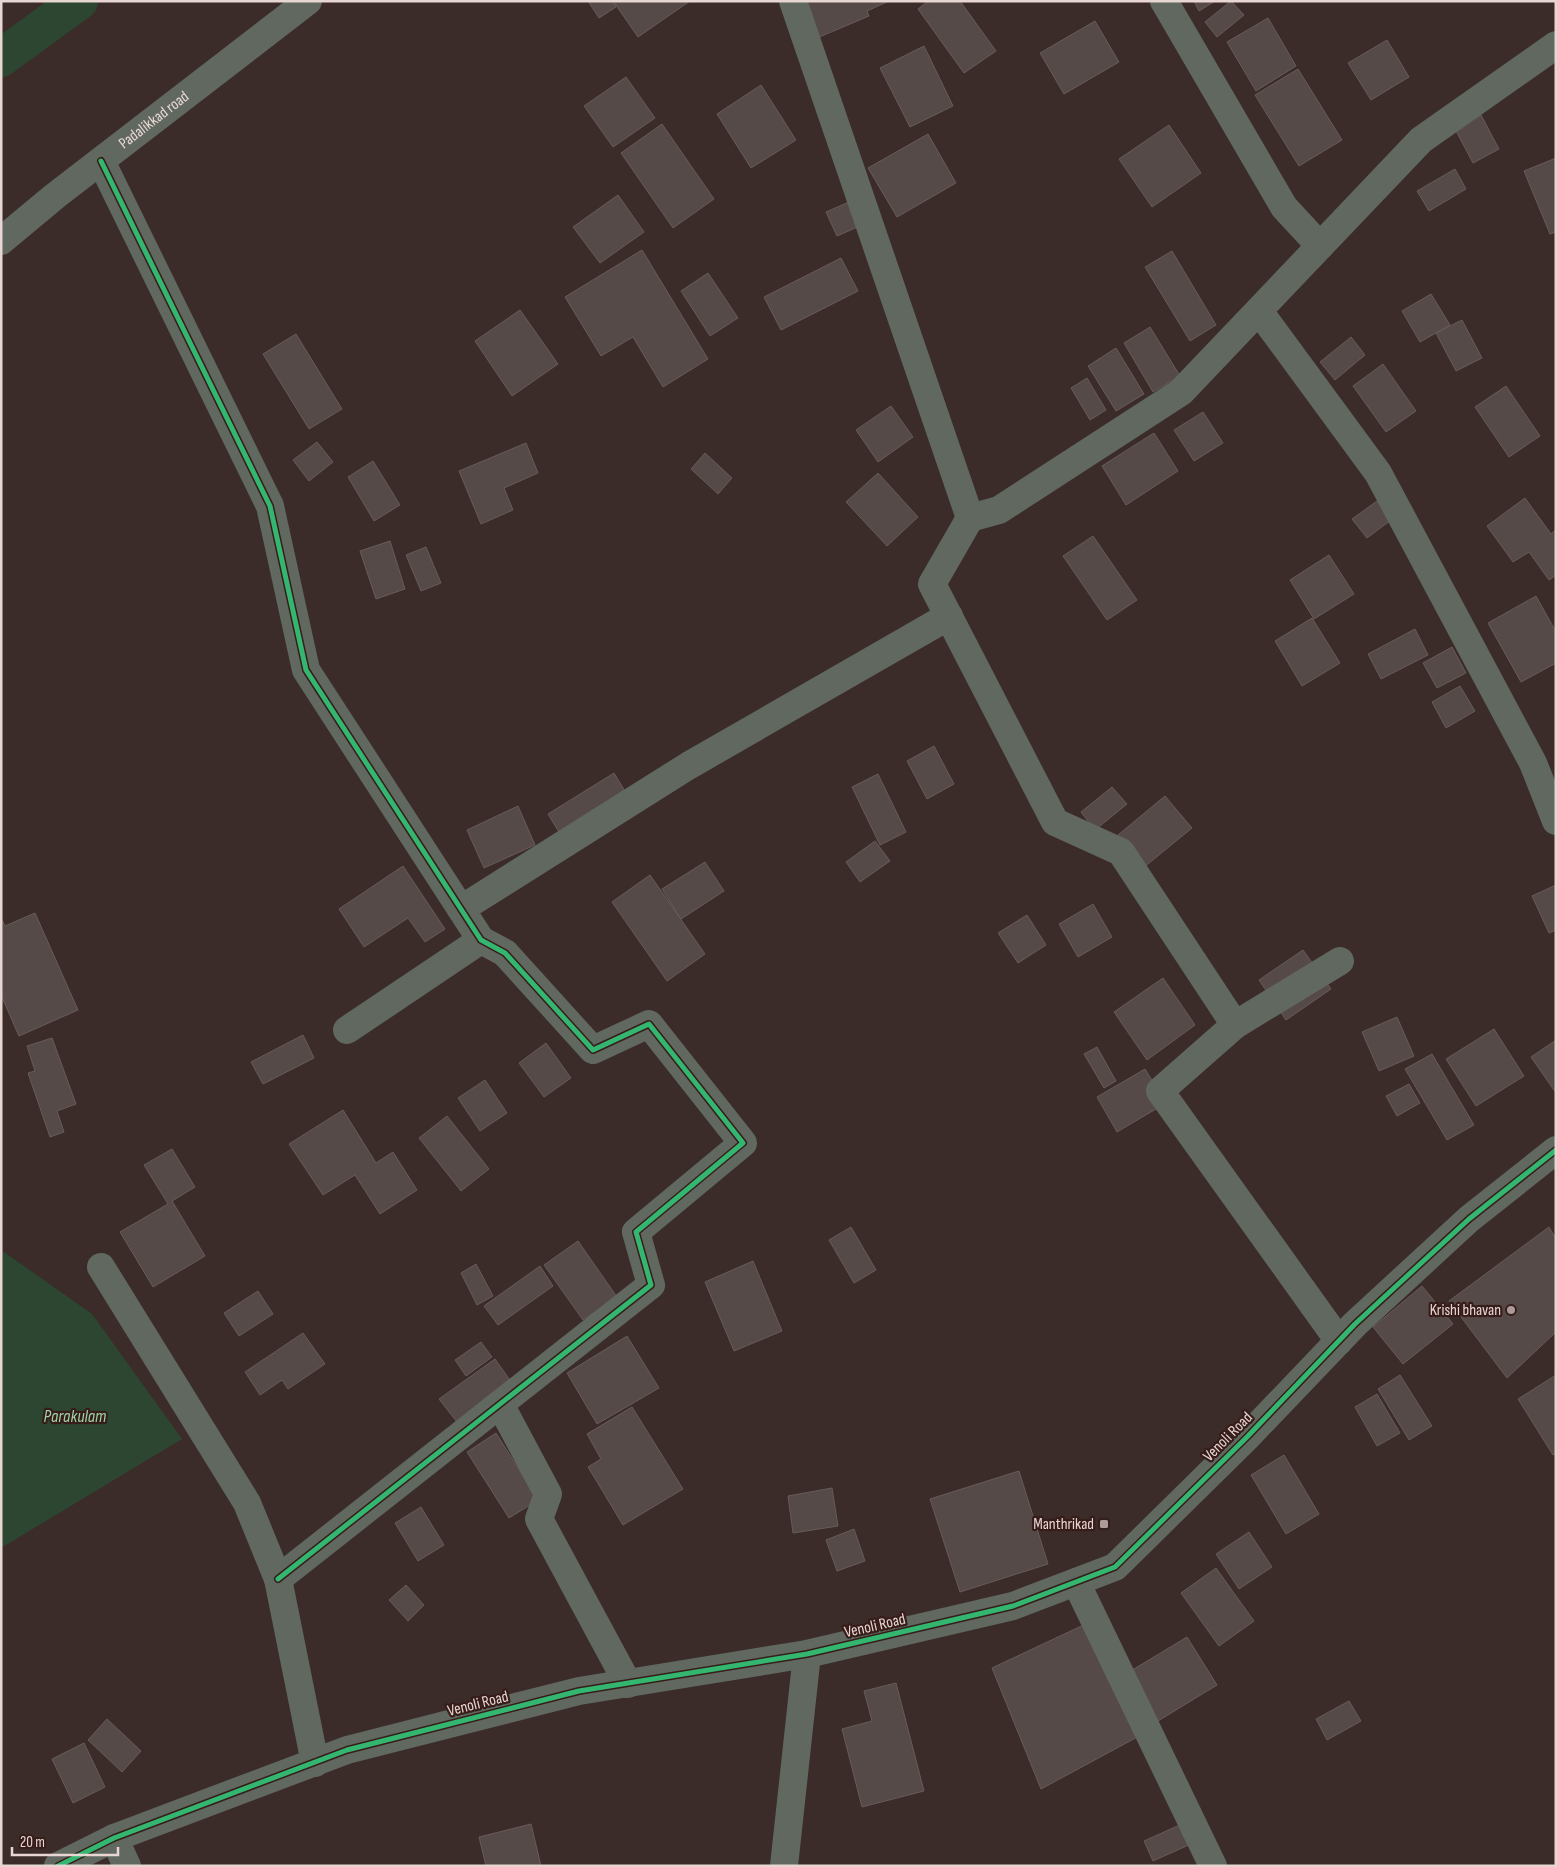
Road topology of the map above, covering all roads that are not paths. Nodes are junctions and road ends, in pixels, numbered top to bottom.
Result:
1 (308, 1) edge
2 (793, 1) edge
3 (1164, 1) edge
4 (1556, 44) edge
5 (102, 161) junction
6 (1, 240) edge
7 (1320, 246) junction
8 (1259, 312) junction
9 (970, 518) junction
10 (949, 616) junction
11 (1556, 821) edge
12 (461, 908) junction
13 (481, 940) junction
14 (1340, 961) dead end
15 (1235, 1025) junction
16 (347, 1030) dead end
17 (1556, 1150) edge
18 (101, 1267) dead end
19 (1338, 1342) junction
20 (500, 1404) junction
21 (278, 1579) junction
22 (1076, 1582) junction
23 (807, 1654) junction
24 (628, 1684) junction
25 (315, 1763) junction
26 (114, 1838) junction
27 (58, 1866) edge
28 (127, 1866) edge
29 (784, 1866) edge
30 (1213, 1866) edge

1 - 5 street, Padalikkad road
2 - 9 street
3 - 7 street
4 - 7 street
5 - 6 street, Padalikkad road
5 - 12 street
7 - 8 street
8 - 9 street
8 - 11 street
9 - 10 street
10 - 12 street
10 - 15 street
12 - 13 street
13 - 16 street
13 - 20 street
14 - 15 street
15 - 19 street
17 - 19 street, Venoli Road
18 - 21 street
19 - 22 street, Venoli Road
20 - 21 street
20 - 24 street
21 - 25 street
22 - 23 street, Venoli Road
22 - 30 street
23 - 24 street, Venoli Road
23 - 29 street
24 - 25 street, Venoli Road
25 - 26 street, Venoli Road
26 - 27 street, Venoli Road
26 - 28 street

